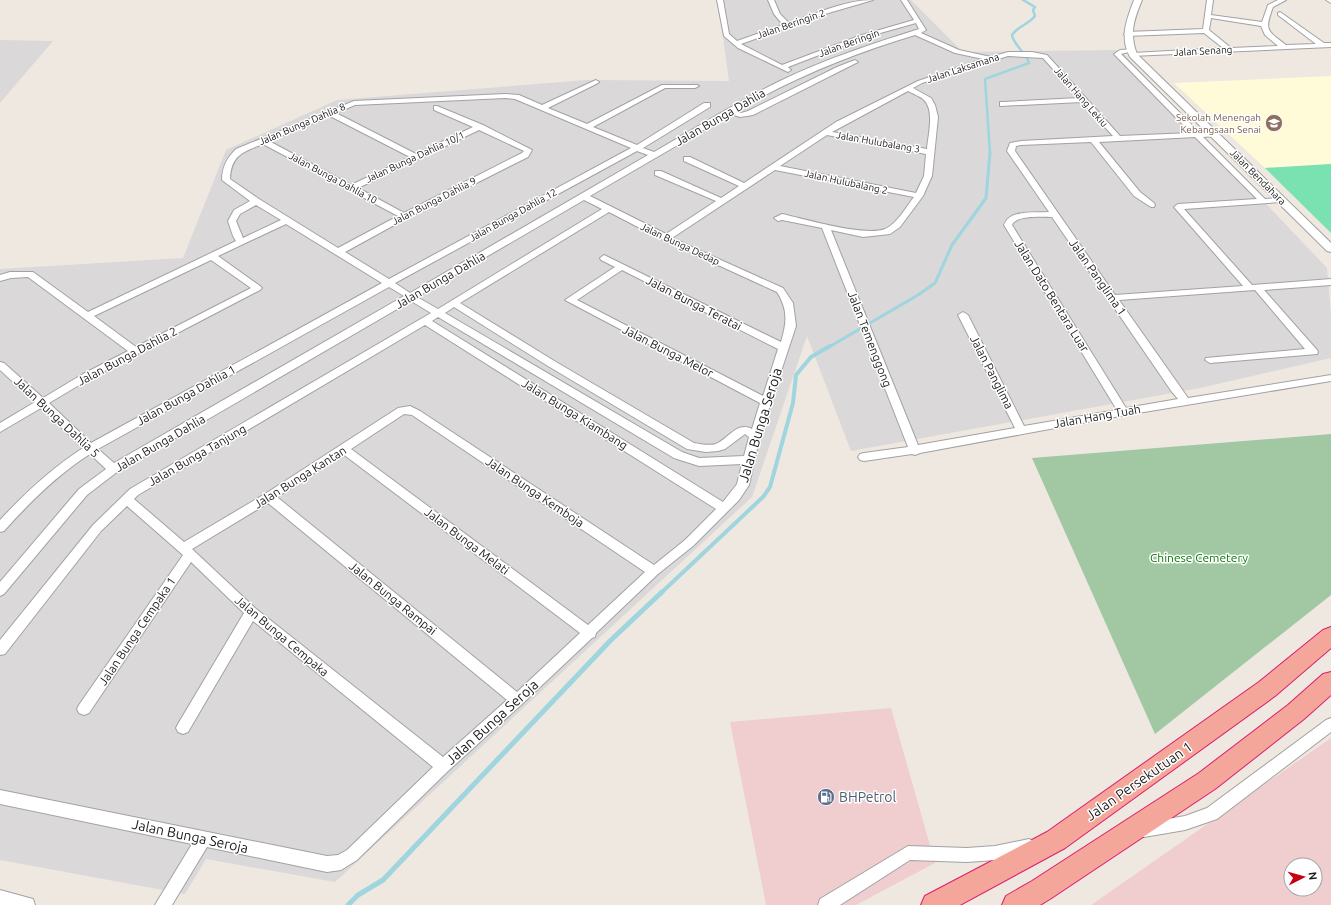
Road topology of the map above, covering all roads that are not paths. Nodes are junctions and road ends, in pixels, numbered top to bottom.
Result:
1 (720, 0) edge
2 (771, 0) edge
3 (843, 0) edge
4 (870, 0) edge
5 (904, 0) edge
6 (1138, 0) edge
7 (1210, 0) edge
8 (1283, 0) edge
9 (851, 5) junction
10 (1280, 14) dead end
11 (1208, 16) junction
12 (917, 21) junction
13 (1264, 24) junction
14 (787, 25) junction
15 (1206, 31) junction
16 (918, 32) junction
17 (1127, 34) junction
18 (736, 44) junction
19 (1331, 45) edge
20 (1323, 46) junction
21 (1284, 47) junction
22 (1229, 50) junction
23 (1132, 53) junction
24 (1044, 56) joint
25 (990, 58) junction
26 (855, 62) dead end
27 (782, 67) junction
28 (797, 74) junction
29 (596, 82) dead end
30 (695, 86) dead end
31 (909, 89) junction
32 (1084, 100) junction
33 (1003, 104) dead end
34 (707, 105) dead end
35 (437, 108) dead end
36 (542, 108) junction
37 (729, 111) junction
38 (330, 112) junction
39 (480, 127) junction
40 (587, 127) junction
41 (826, 133) junction
42 (1197, 134) junction
43 (1214, 134) junction
44 (1118, 138) junction
45 (1093, 140) junction
46 (263, 141) junction
47 (637, 148) junction
48 (930, 152) junction
49 (654, 155) junction
50 (416, 157) junction
51 (687, 159) dead end
52 (773, 167) junction
53 (658, 173) dead end
54 (745, 186) junction
55 (351, 188) junction
56 (585, 196) junction
57 (919, 196) junction
58 (1281, 200) junction
59 (256, 201) junction
60 (722, 201) junction
61 (1263, 202) junction
62 (1150, 206) dead end
63 (608, 209) junction
64 (1055, 214) junction
65 (404, 216) junction
66 (778, 218) dead end
67 (288, 220) junction
68 (826, 227) junction
69 (666, 238) junction
70 (242, 242) junction
71 (1331, 249) edge
72 (338, 252) junction
73 (212, 256) junction
74 (604, 258) dead end
75 (621, 267) junction
76 (0, 278) edge
77 (1331, 282) edge
78 (389, 283) junction
79 (1253, 288) junction
80 (777, 289) joint
81 (411, 297) junction
82 (1112, 298) junction
83 (453, 303) junction
84 (438, 313) junction
85 (963, 315) dead end
86 (87, 316) junction
87 (425, 321) junction
88 (784, 348) junction
89 (135, 351) junction
90 (1210, 360) dead end
91 (0, 365) edge
92 (1331, 378) edge
93 (765, 401) junction
94 (42, 402) junction
95 (1186, 402) junction
96 (1123, 412) junction
97 (416, 413) joint
98 (0, 428) edge
99 (1022, 430) junction
100 (755, 435) junction
101 (90, 448) junction
102 (344, 449) junction
103 (915, 451) junction
104 (864, 457) dead end
105 (749, 460) junction
106 (113, 469) junction
107 (269, 497) junction
108 (127, 499) junction
109 (724, 508) junction
110 (0, 528) edge
111 (187, 551) junction
112 (654, 571) junction
113 (0, 591) edge
114 (251, 612) junction
115 (590, 633) junction
116 (1331, 636) edge
117 (0, 650) edge
118 (1331, 681) edge
119 (517, 700) junction
120 (84, 708) dead end
121 (1331, 724) edge
122 (183, 728) dead end
123 (443, 766) junction
124 (0, 797) edge
125 (1129, 832) junction
126 (203, 839) junction
127 (1056, 840) junction
128 (0, 898) edge
129 (27, 905) edge
130 (163, 905) edge
131 (826, 905) edge
132 (934, 905) edge
133 (1015, 905) edge

1 - 18 street
2 - 14 street
3 - 9 street
4 - 9 street, Jalan Beringin 2
5 - 12 street
6 - 17 street
7 - 11 street
8 - 13 street
9 - 14 street, Jalan Beringin 2
10 - 20 street
11 - 13 street
11 - 15 street
12 - 16 street
12 - 27 street, Jalan Beringin
13 - 21 street
14 - 18 street, Jalan Beringin 2
15 - 17 street
15 - 22 street
16 - 25 street
16 - 28 street, Jalan Bunga Dahlia
17 - 23 street
18 - 27 street
19 - 20 street, Jalan Senang
20 - 21 street, Jalan Senang
21 - 22 street, Jalan Senang
22 - 23 street, Jalan Senang
23 - 42 street
23 - 43 street, Jalan Bendahara
24 - 25 street, Jalan Laksamana
24 - 32 street, Jalan Hang Lekiu
25 - 31 street, Jalan Laksamana
26 - 37 street
27 - 28 street
28 - 37 street, Jalan Bunga Dahlia
29 - 36 street
30 - 40 street
31 - 41 street, Jalan Laksamana
31 - 48 street
32 - 33 street
32 - 44 street, Jalan Hang Lekiu
34 - 47 street, Jalan Bunga Dahlia 12
35 - 39 street
36 - 38 street, Jalan Bunga Dahlia 8
36 - 40 street, Jalan Bunga Dahlia 8
37 - 49 street, Jalan Bunga Dahlia
38 - 46 street, Jalan Bunga Dahlia 8
38 - 50 street
39 - 50 street, Jalan Bunga Dahlia 10/1
39 - 65 street, Jalan Bunga Dahlia 9
40 - 47 street, Jalan Bunga Dahlia 8
41 - 48 street, Jalan Hulubalang 3
41 - 52 street, Jalan Laksamana
42 - 43 street
42 - 44 street
42 - 61 street
43 - 58 street, Jalan Bendahara
44 - 45 street
45 - 62 street
45 - 64 street, Jalan Panglima 1
46 - 55 street, Jalan Bunga Dahlia 10
46 - 59 street, Jalan Bunga Dahlia 8
47 - 49 street, Jalan Bunga Dahlia 8
47 - 78 street, Jalan Bunga Dahlia 12
48 - 57 street
49 - 56 street, Jalan Bunga Dahlia
50 - 55 street, Jalan Bunga Dahlia 10/1
51 - 54 street
52 - 54 street, Jalan Laksamana
52 - 57 street, Jalan Hulubalang 2
53 - 60 street
54 - 60 street, Jalan Laksamana
55 - 65 street, Jalan Bunga Dahlia 10
56 - 63 street, Jalan Bunga Dedap
56 - 81 street, Jalan Bunga Dahlia
57 - 68 street
58 - 61 street
58 - 71 street, Jalan Bendahara
59 - 67 street, Jalan Bunga Dahlia 8
59 - 70 street
60 - 69 street, Jalan Laksamana
61 - 79 street
63 - 69 street, Jalan Bunga Dedap
63 - 83 street, Jalan Bunga Tanjung
64 - 82 street, Jalan Panglima 1
64 - 96 street, Jalan Dato Bentara Luar
65 - 72 street, Jalan Bunga Dahlia 9
66 - 68 street
67 - 70 street
67 - 72 street, Jalan Bunga Dahlia 8
68 - 103 street, Jalan Temenggong
69 - 80 street, Jalan Bunga Dedap
70 - 73 street
72 - 78 street, Jalan Bunga Dahlia 8
73 - 86 street
73 - 89 street, Jalan Bunga Dahlia 2
74 - 75 street, Jalan Bunga Teratai
75 - 88 street, Jalan Bunga Teratai
75 - 93 street, Jalan Bunga Melor
76 - 86 street
77 - 79 street
78 - 81 street, Jalan Bunga Dahlia 8
78 - 101 street, Jalan Bunga Dahlia 1
79 - 82 street
79 - 90 street
80 - 88 street, Jalan Bunga Seroja
81 - 84 street, Jalan Bunga Dahlia 8
81 - 106 street, Jalan Bunga Dahlia
82 - 95 street, Jalan Panglima 1
83 - 84 street, Jalan Bunga Tanjung
83 - 100 street
84 - 87 street, Jalan Bunga Tanjung
84 - 105 street, Jalan Bunga Dahlia 8
85 - 99 street, Jalan Panglima
86 - 89 street
87 - 108 street, Jalan Bunga Tanjung
87 - 109 street, Jalan Bunga Kiambang
88 - 93 street, Jalan Bunga Seroja
89 - 94 street, Jalan Bunga Dahlia 2
91 - 94 street, Jalan Bunga Dahlia 5
92 - 95 street, Jalan Hang Tuah
93 - 100 street, Jalan Bunga Seroja
94 - 98 street, Jalan Bunga Dahlia 2
94 - 101 street, Jalan Bunga Dahlia 5
95 - 96 street, Jalan Hang Tuah
96 - 99 street, Jalan Hang Tuah
97 - 102 street, Jalan Bunga Kantan
97 - 112 street, Jalan Bunga Kemboja
99 - 103 street, Jalan Hang Tuah
100 - 105 street, Jalan Bunga Seroja
101 - 106 street, Jalan Bunga Dahlia 5
101 - 110 street, Jalan Bunga Dahlia 1
102 - 107 street, Jalan Bunga Kantan
102 - 115 street, Jalan Bunga Melati
103 - 104 street, Jalan Hang Tuah
105 - 109 street, Jalan Bunga Seroja
106 - 113 street, Jalan Bunga Dahlia
107 - 111 street, Jalan Bunga Kantan
107 - 119 street, Jalan Bunga Rampai
108 - 111 street, Jalan Bunga Cempaka
108 - 117 street, Jalan Bunga Tanjung
109 - 112 street, Jalan Bunga Seroja
111 - 114 street, Jalan Bunga Cempaka
111 - 120 street, Jalan Bunga Cempaka 1
112 - 115 street, Jalan Bunga Seroja
114 - 122 street
114 - 123 street, Jalan Bunga Cempaka
115 - 119 street, Jalan Bunga Seroja
116 - 127 highway, Jalan Persekutuan 1
118 - 125 highway
119 - 123 street, Jalan Bunga Seroja
121 - 125 street
123 - 126 street, Jalan Bunga Seroja
124 - 126 street, Jalan Bunga Seroja
125 - 133 highway
126 - 130 street
127 - 131 street
127 - 132 highway, Jalan Persekutuan 1
128 - 129 street

